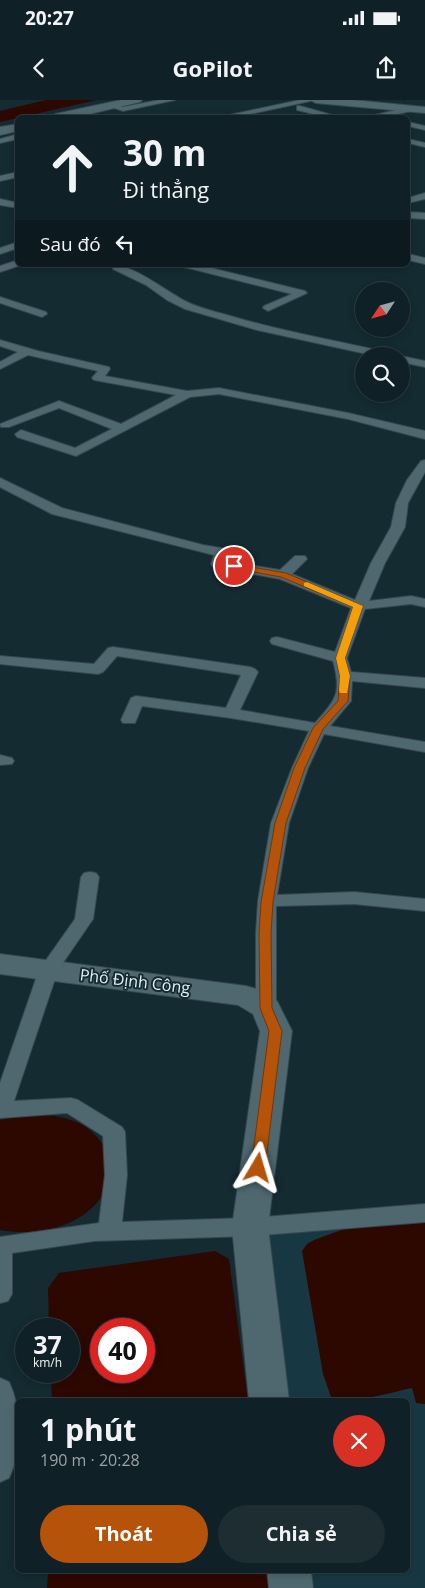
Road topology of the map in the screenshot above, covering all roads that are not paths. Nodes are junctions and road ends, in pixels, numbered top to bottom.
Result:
1 (136, 100) edge
2 (171, 100) edge
3 (268, 100) edge
4 (310, 100) edge
5 (316, 100) edge
6 (109, 105) junction
7 (298, 105) junction
8 (123, 109) junction
9 (409, 109) junction
10 (425, 110) edge
11 (140, 114) dead end
12 (61, 115) edge
13 (236, 115) edge
14 (330, 115) edge
15 (380, 115) edge
16 (410, 125) edge
17 (15, 128) edge
18 (425, 130) edge
19 (0, 131) edge
20 (410, 134) edge
21 (15, 137) edge
22 (0, 140) edge
23 (410, 141) edge
24 (425, 145) edge
25 (15, 173) edge
26 (0, 178) edge
27 (425, 196) edge
28 (410, 200) edge
29 (0, 202) edge
30 (15, 205) edge
31 (410, 215) edge
32 (425, 216) edge
33 (15, 246) edge
34 (0, 251) edge
35 (410, 257) edge
36 (425, 261) edge
37 (15, 264) edge
38 (195, 267) edge
39 (116, 268) dead end
40 (0, 269) edge
41 (0, 300) edge
42 (268, 308) dead end
43 (42, 314) dead end
44 (0, 343) edge
45 (355, 348) edge
46 (27, 351) junction
47 (410, 361) edge
48 (425, 364) edge
49 (0, 366) edge
50 (186, 394) junction
51 (5, 425) dead end
52 (121, 428) junction
53 (21, 434) dead end
54 (425, 434) edge
55 (425, 464) edge
56 (0, 482) edge
57 (300, 559) dead end
58 (283, 575) junction
59 (425, 603) edge
60 (358, 606) junction
61 (277, 641) dead end
62 (340, 658) junction
63 (0, 660) edge
64 (345, 676) junction
65 (425, 683) edge
66 (231, 713) junction
67 (129, 720) dead end
68 (318, 728) junction
69 (425, 747) edge
70 (90, 877) dead end
71 (267, 902) junction
72 (425, 906) edge
73 (0, 964) edge
74 (49, 970) junction
75 (266, 1008) junction
76 (0, 1110) edge
77 (425, 1213) edge
78 (250, 1227) junction
79 (109, 1232) junction
80 (0, 1246) edge
81 (0, 1294) edge
82 (0, 1389) edge
83 (270, 1398) edge
84 (0, 1470) edge
85 (289, 1573) edge
86 (291, 1588) edge

1 - 6 street
2 - 8 lane
3 - 7 lane
4 - 7 lane
5 - 9 street
6 - 8 lane
6 - 12 street
7 - 13 lane
7 - 14 lane
8 - 11 lane
9 - 10 street
9 - 15 lane
16 - 18 lane
17 - 19 street
18 - 20 lane
21 - 22 lane
23 - 24 lane
25 - 26 lane
27 - 28 lane
29 - 30 lane
31 - 32 lane
33 - 34 lane
35 - 36 lane
37 - 40 lane
38 - 42 lane
39 - 45 lane
41 - 43 lane
44 - 46 lane
46 - 49 lane
46 - 50 lane
47 - 48 lane
50 - 52 lane
50 - 54 lane
51 - 52 lane
52 - 53 lane
55 - 60 lane
56 - 58 lane
57 - 58 lane
58 - 60 lane
59 - 60 lane
60 - 62 lane
61 - 62 lane
62 - 64 lane
63 - 66 lane
64 - 65 lane
64 - 68 lane
66 - 67 lane
66 - 68 lane
68 - 69 lane
68 - 71 lane
70 - 74 lane
71 - 72 lane
71 - 75 lane
73 - 74 street, Phố Định Công
74 - 75 street, Phố Định Công
74 - 76 lane
75 - 78 street
76 - 79 lane
77 - 78 lane
78 - 79 lane
78 - 83 street
79 - 80 lane
80 - 81 lane
82 - 84 lane
85 - 86 street

